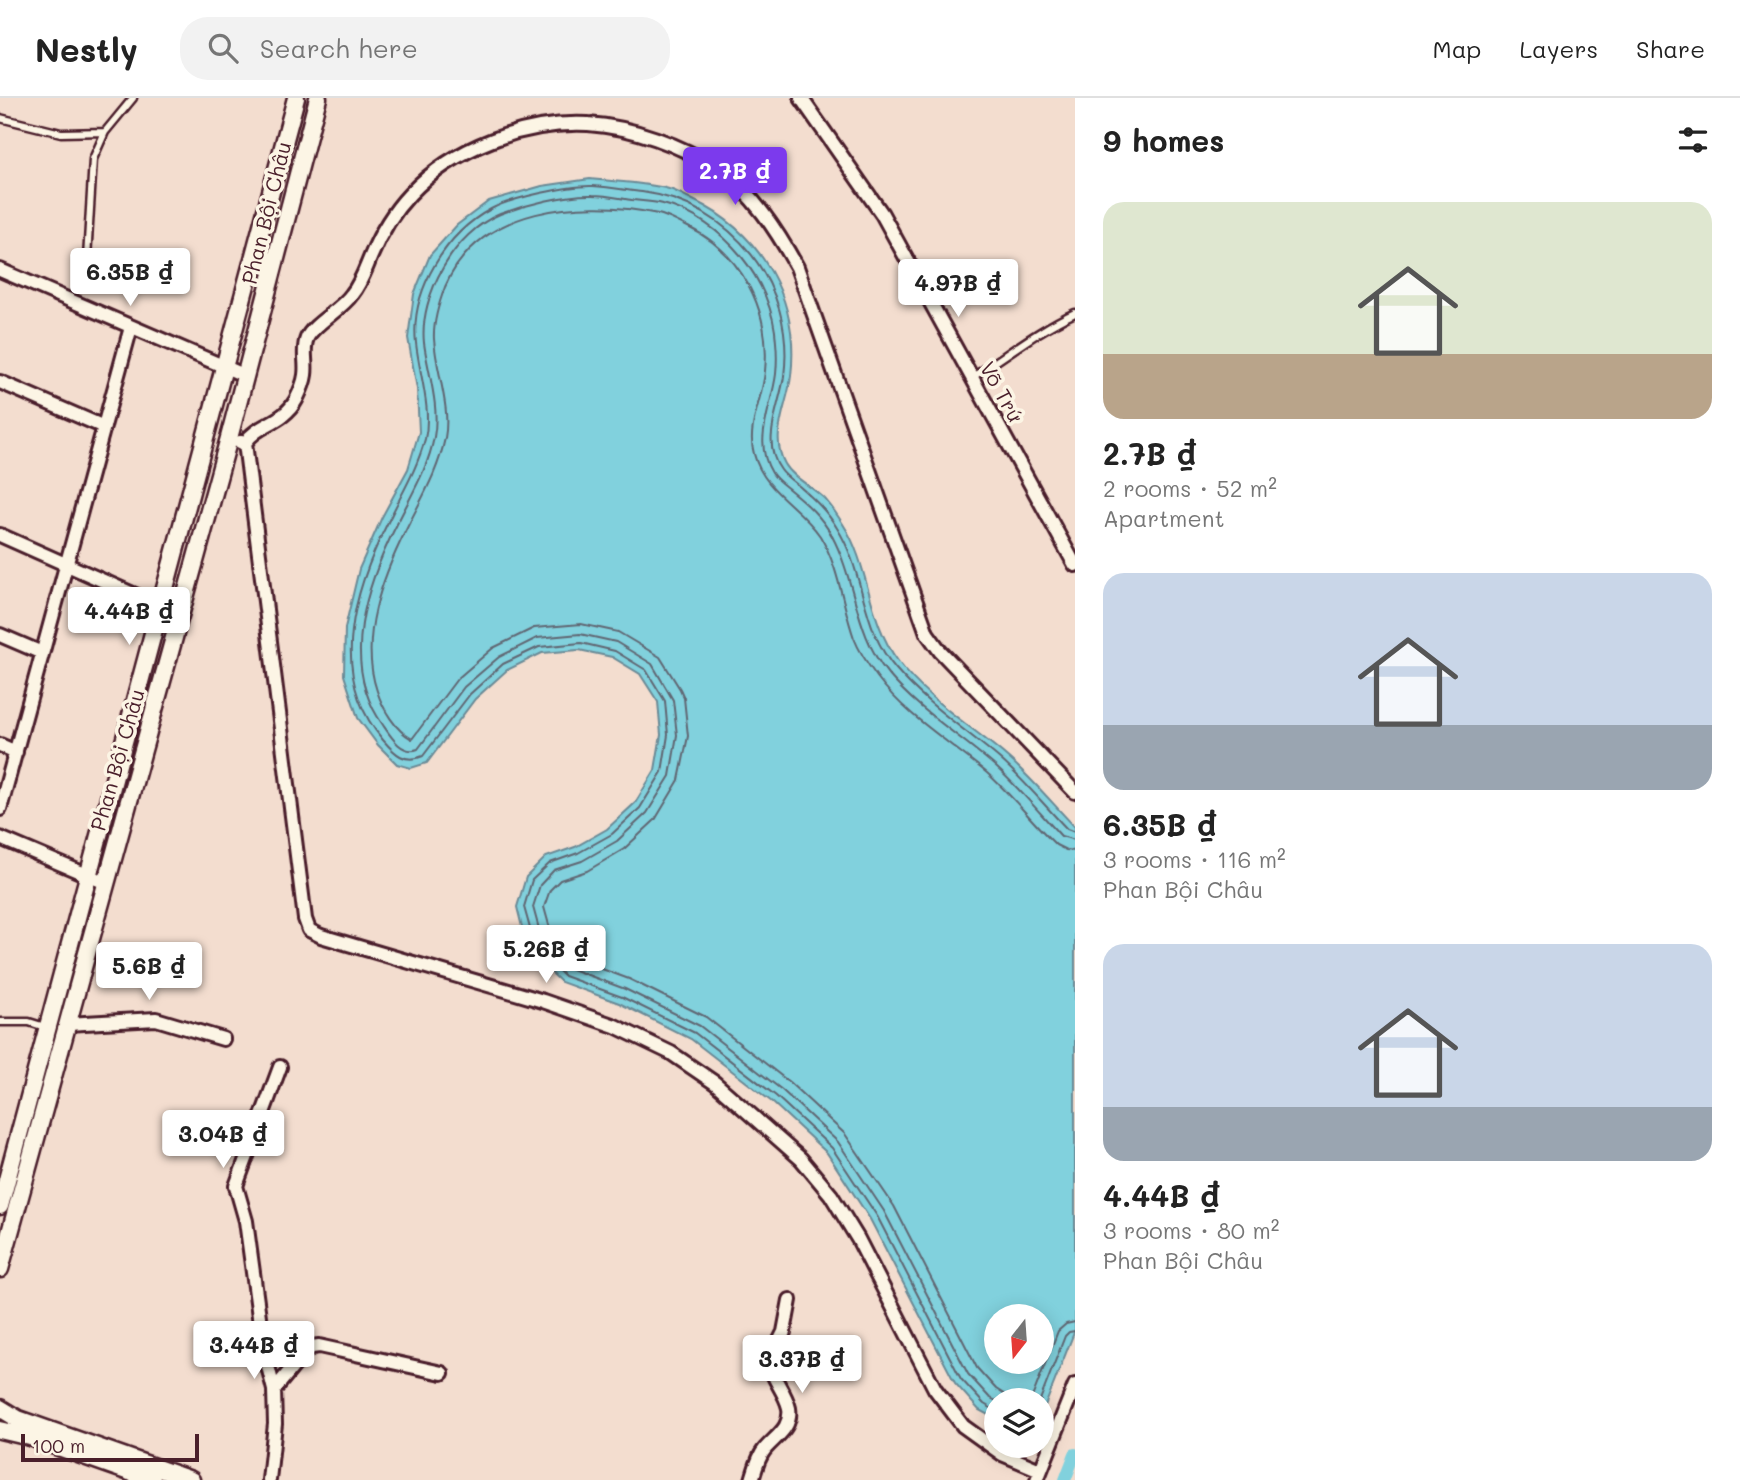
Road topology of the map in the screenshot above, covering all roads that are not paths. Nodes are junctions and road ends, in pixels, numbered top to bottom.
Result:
1 (133, 98) edge
2 (296, 98) edge
3 (318, 98) edge
4 (801, 98) edge
5 (0, 118) edge
6 (105, 132) junction
7 (0, 270) edge
8 (86, 275) dead end
9 (1075, 313) edge
10 (131, 327) junction
11 (224, 367) junction
12 (246, 376) junction
13 (971, 378) junction
14 (0, 382) edge
15 (104, 426) junction
16 (237, 441) junction
17 (0, 535) edge
18 (67, 565) junction
19 (1075, 565) edge
20 (160, 606) junction
21 (180, 615) junction
22 (0, 635) edge
23 (42, 653) junction
24 (0, 744) edge
25 (16, 751) junction
26 (1075, 792) edge
27 (0, 810) edge
28 (0, 838) edge
29 (87, 874) junction
30 (106, 883) junction
31 (0, 1022) edge
32 (67, 1024) junction
33 (47, 1027) junction
34 (223, 1039) dead end
35 (281, 1067) dead end
36 (0, 1206) edge
37 (0, 1269) edge
38 (790, 1300) dead end
39 (442, 1373) dead end
40 (1075, 1385) edge
41 (274, 1390) junction
42 (0, 1408) edge
43 (0, 1430) edge
44 (1039, 1475) edge
45 (152, 1480) edge
46 (191, 1480) edge
47 (269, 1480) edge
48 (752, 1480) edge

1 - 6 lane
2 - 11 street, Phan Bội Châu
3 - 12 street, Phan Bội Châu
4 - 13 street, Võ Trứ
5 - 6 lane
6 - 8 lane
7 - 10 street
9 - 13 lane
10 - 11 street
10 - 15 street
11 - 12 street
11 - 20 street, Phan Bội Châu
12 - 16 street, Phan Bội Châu
13 - 19 street, Võ Trứ
14 - 15 street
15 - 18 street
16 - 21 street, Phan Bội Châu
16 - 26 street
16 - 44 street
17 - 18 street
18 - 20 street
18 - 23 street
20 - 21 street
20 - 29 street, Phan Bội Châu
21 - 30 street, Phan Bội Châu
22 - 23 street
23 - 25 street
24 - 25 street
25 - 27 street
28 - 29 street
29 - 30 street
29 - 33 street, Phan Bội Châu
30 - 32 street, Phan Bội Châu
31 - 33 lane
32 - 34 street
32 - 37 street, Phan Bội Châu
33 - 36 street, Phan Bội Châu
35 - 41 street
38 - 48 street
39 - 41 street
40 - 44 street
41 - 47 street
42 - 46 street
43 - 45 street

